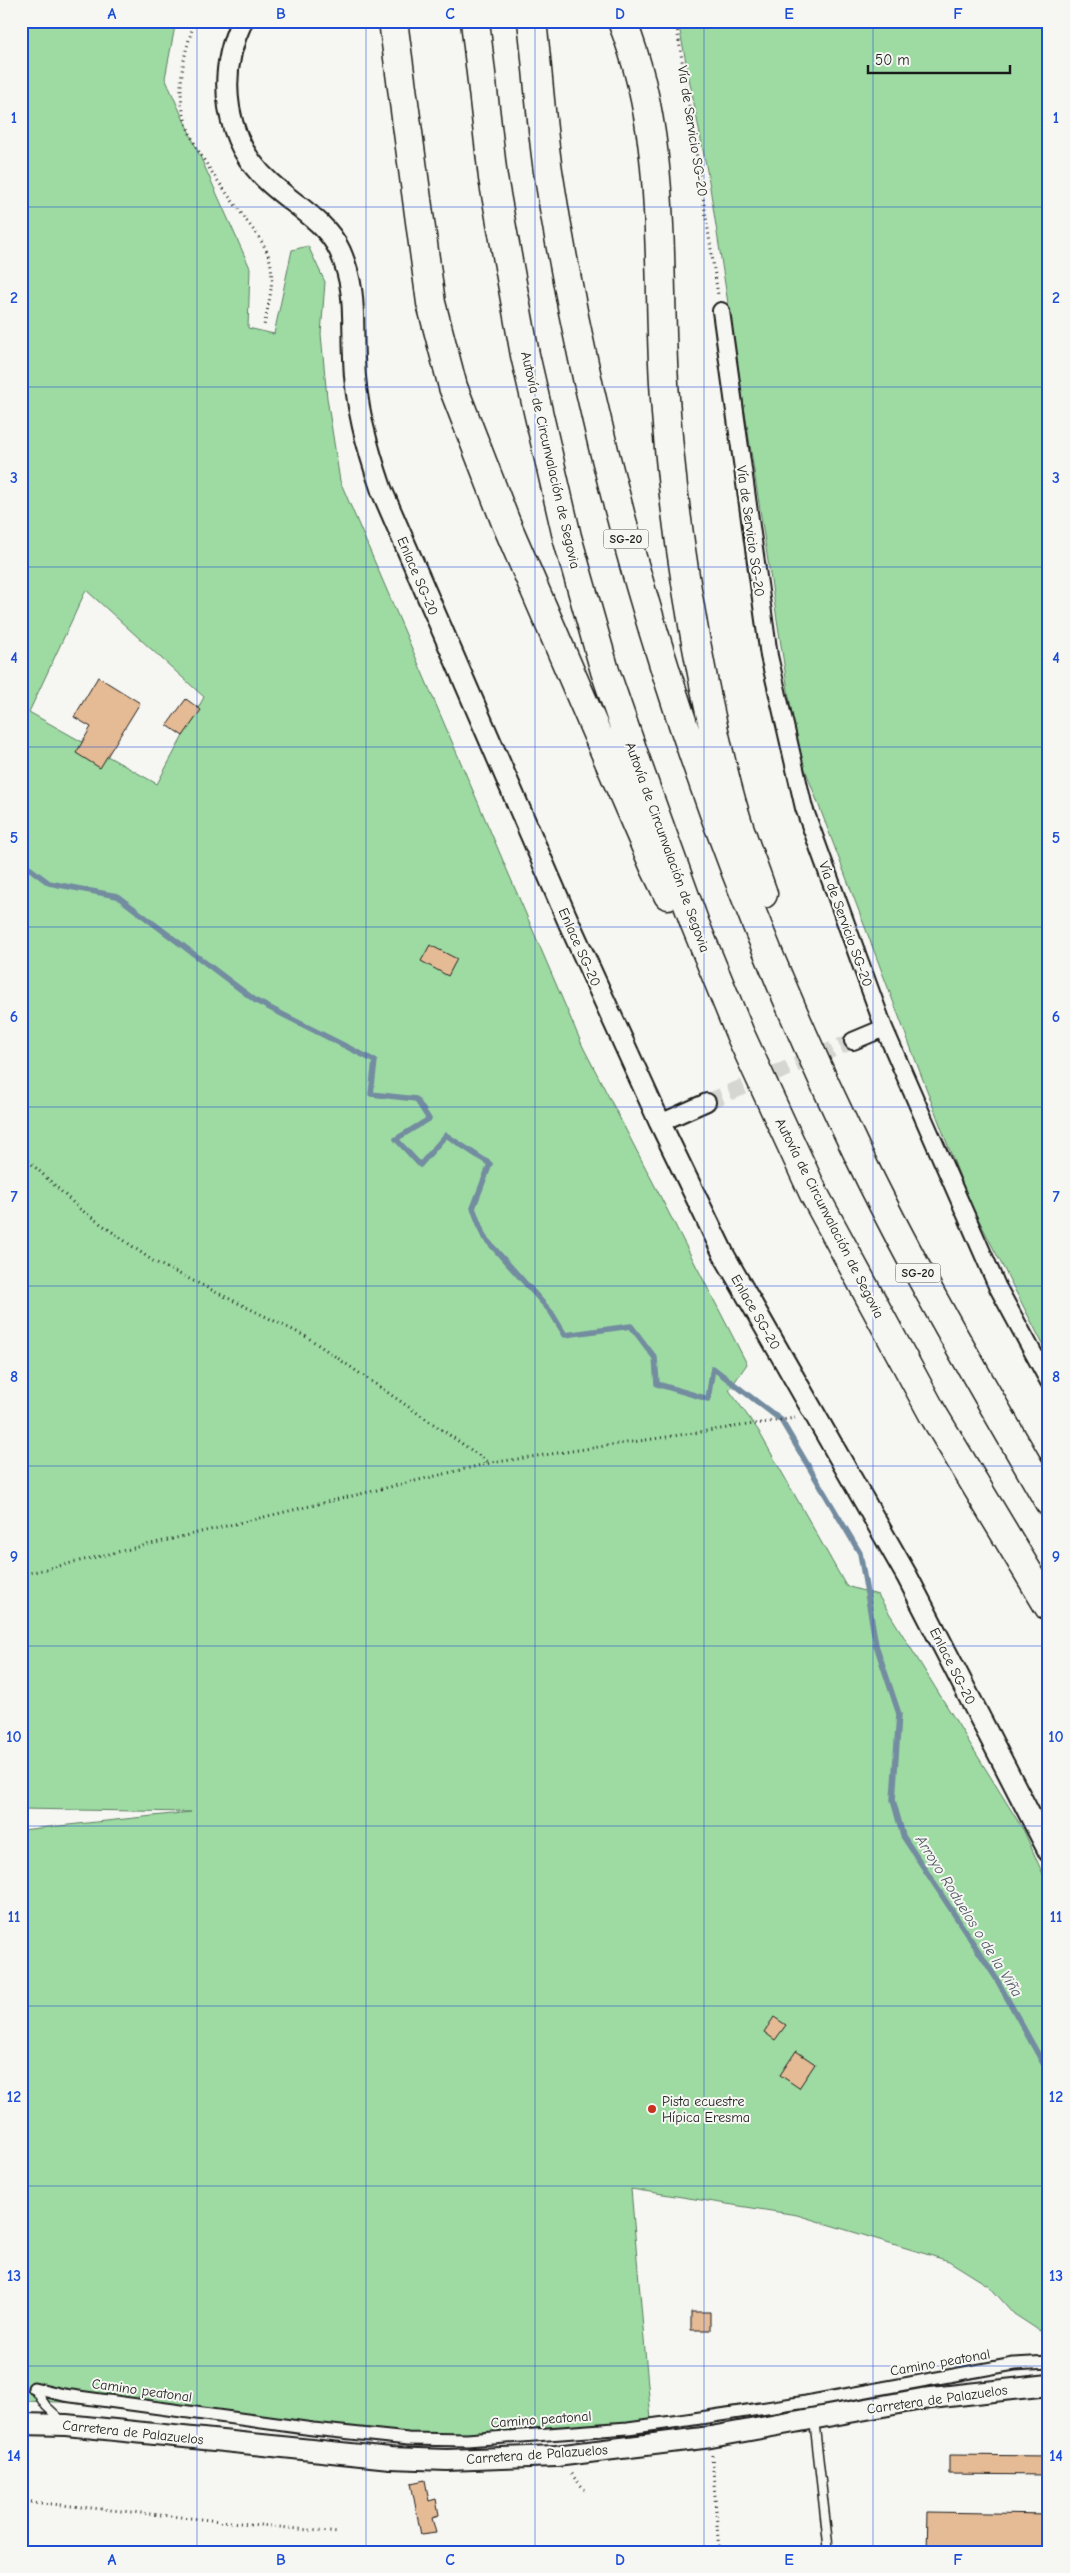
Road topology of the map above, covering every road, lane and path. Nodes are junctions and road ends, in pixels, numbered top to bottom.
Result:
1 (195, 21) edge
2 (242, 21) edge
3 (393, 21) edge
4 (475, 21) edge
5 (532, 21) edge
6 (622, 21) edge
7 (676, 21) edge
8 (720, 311) joint
9 (264, 326) dead end
10 (884, 1028) junction
11 (740, 1034) junction
12 (803, 1034) junction
13 (853, 1041) tunnel mouth
14 (707, 1102) tunnel mouth
15 (660, 1123) junction
16 (21, 1154) edge
17 (1049, 1382) edge
18 (815, 1415) junction
19 (490, 1463) junction
20 (1049, 1502) edge
21 (21, 1575) edge
22 (1049, 1607) edge
23 (1049, 1852) edge
24 (1049, 2362) edge
25 (1049, 2385) edge
26 (34, 2388) joint
27 (814, 2419) junction
28 (21, 2424) edge
29 (66, 2425) junction
30 (711, 2437) junction
31 (21, 2501) edge
32 (339, 2533) dead end
33 (720, 2552) edge
34 (829, 2552) edge

1 - 9 path
2 - 15 street, Enlace SG-20
3 - 11 highway
4 - 11 highway, Autovía de Circunvalación de Segovia
5 - 12 highway, SG-20
6 - 12 highway
7 - 8 path, Vía de Servicio SG-20
8 - 10 street, Vía de Servicio SG-20
10 - 13 street
10 - 17 street, Vía de Servicio SG-20
11 - 22 highway, Autovía de Circunvalación de Segovia
12 - 20 highway, SG-20
14 - 15 street
15 - 18 street, Enlace SG-20
16 - 19 path
18 - 19 path
18 - 23 street, Enlace SG-20
19 - 21 path
24 - 26 street, Camino peatonal
25 - 27 street, Carretera de Palazuelos
26 - 29 lane
27 - 30 street, Carretera de Palazuelos
27 - 34 lane
28 - 29 street, Carretera de Palazuelos
29 - 30 street, Carretera de Palazuelos
30 - 33 path
31 - 32 path

